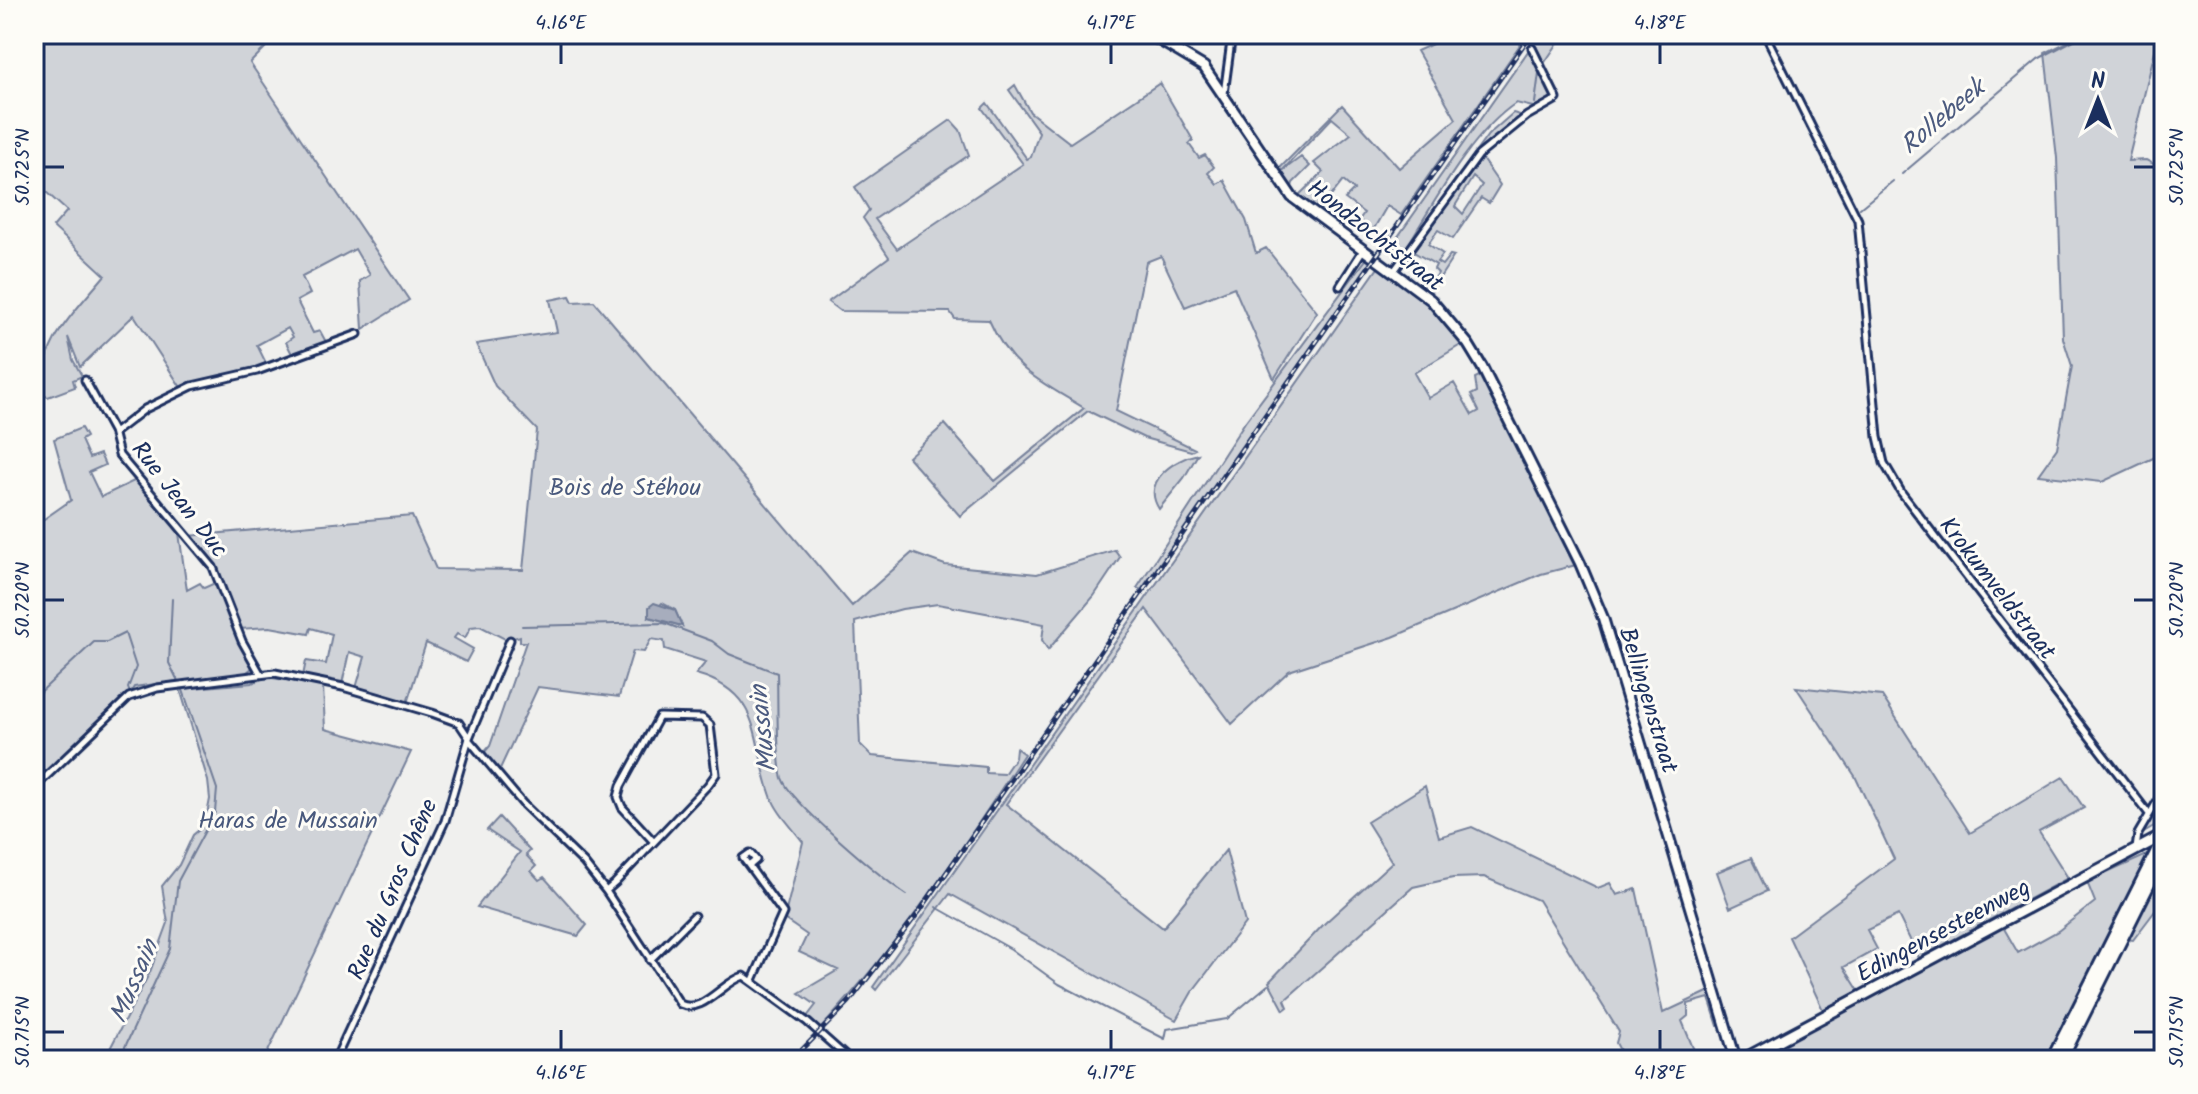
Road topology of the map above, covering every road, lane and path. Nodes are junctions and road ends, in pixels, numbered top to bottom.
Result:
1 (1149, 34) edge
2 (1232, 34) edge
3 (1765, 34) edge
4 (1532, 48) dead end
5 (1227, 78) junction
6 (1216, 81) junction
7 (1224, 94) junction
8 (1363, 250) junction
9 (1394, 271) junction
10 (1340, 286) dead end
11 (358, 334) dead end
12 (1482, 367) joint
13 (85, 380) dead end
14 (114, 434) junction
15 (510, 640) dead end
16 (260, 673) junction
17 (469, 739) junction
18 (34, 788) edge
19 (2164, 790) edge
20 (2149, 814) junction
21 (2164, 836) edge
22 (654, 842) junction
23 (2136, 850) junction
24 (2164, 854) edge
25 (749, 866) dead end
26 (606, 891) junction
27 (694, 916) dead end
28 (650, 960) junction
29 (753, 980) junction
30 (335, 1060) edge
31 (850, 1060) edge
32 (1739, 1060) edge
33 (2052, 1060) edge
34 (2061, 1060) edge

1 - 6 street, Hondzochtstraat
2 - 5 street
3 - 20 street, Krokumveldstraat
4 - 9 street
5 - 6 street
5 - 7 street
6 - 7 street, Hondzochtstraat
7 - 8 street, Hondzochtstraat
8 - 9 street, Hondzochtstraat
8 - 10 street
9 - 12 street, Hondzochtstraat
11 - 14 street, Rue Jean Duc
12 - 32 street, Bellingenstraat
13 - 14 street, Rue Jean Duc
14 - 16 street, Rue Jean Duc
15 - 17 street, Rue du Gros Chêne
16 - 17 street
16 - 18 street
17 - 26 street
17 - 30 street, Rue du Gros Chêne
19 - 20 street
20 - 23 street
21 - 23 main road, Edingensesteenweg
21 - 33 highway
22 - 22 street
22 - 26 street
23 - 32 main road, Edingensesteenweg
24 - 34 highway
25 - 29 street
26 - 28 street
27 - 28 street
28 - 29 street
29 - 31 street

